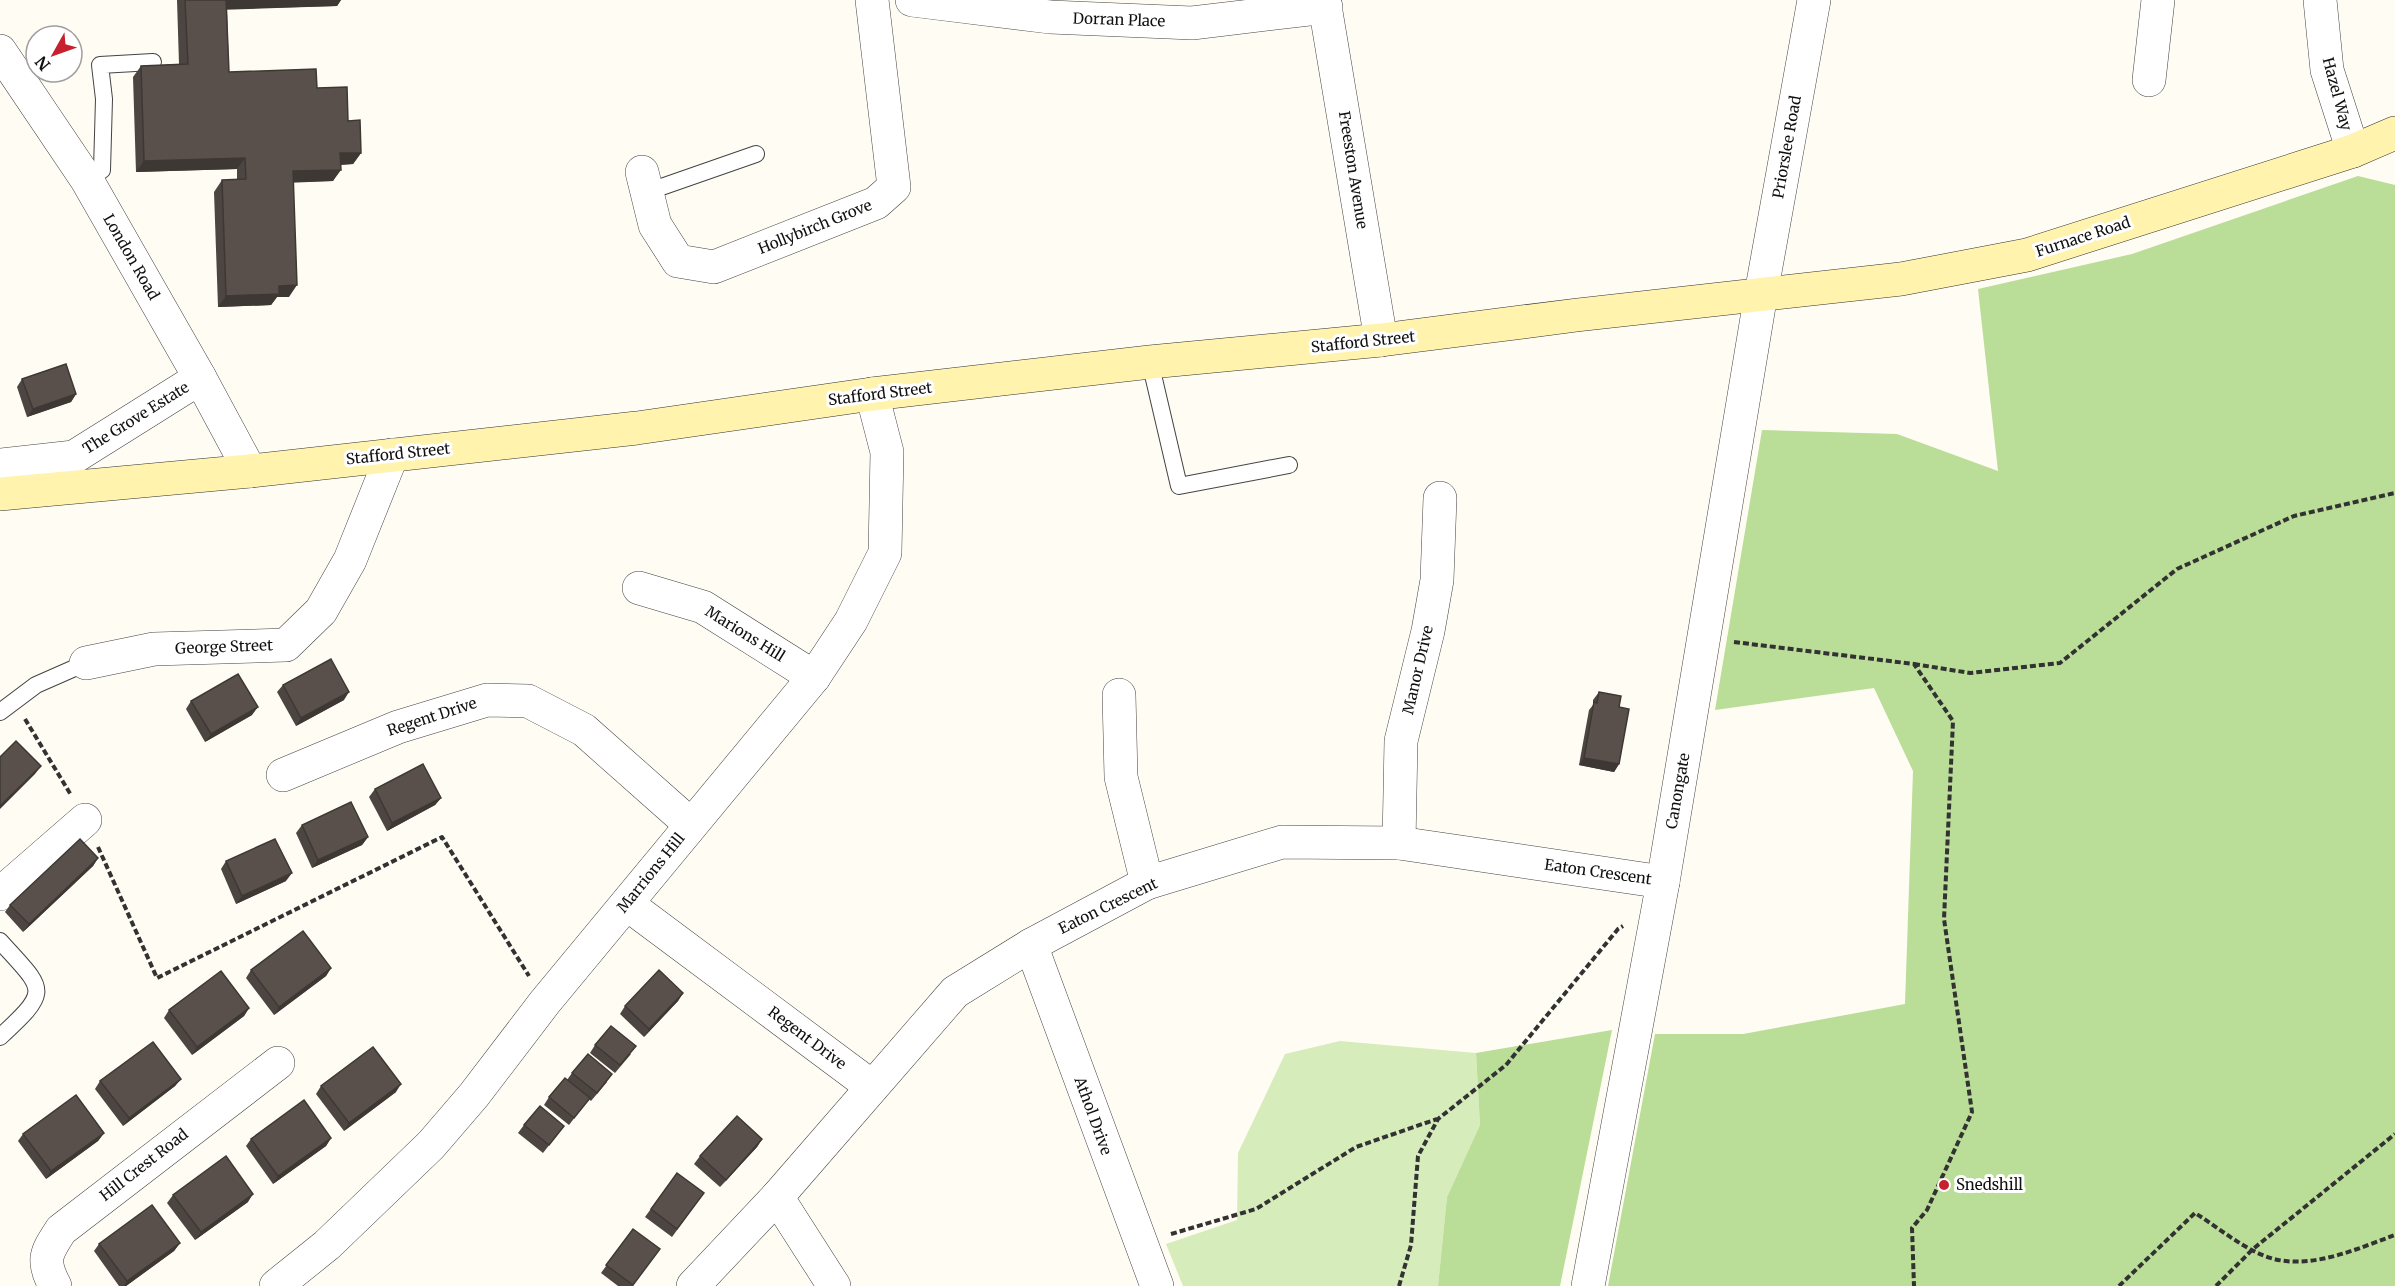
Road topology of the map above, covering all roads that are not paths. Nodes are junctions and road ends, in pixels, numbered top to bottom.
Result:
1 (872, 0) edge
2 (912, 0) edge
3 (1814, 0) edge
4 (2158, 0) edge
5 (2320, 0) edge
6 (1325, 3) edge
7 (1048, 8) edge
8 (0, 51) edge
9 (153, 62) dead end
10 (11, 80) edge
11 (2149, 80) dead end
12 (2395, 133) edge
13 (2353, 151) junction
14 (756, 154) dead end
15 (87, 180) junction
16 (645, 182) joint
17 (1761, 294) junction
18 (1381, 340) junction
19 (1150, 362) junction
20 (200, 378) junction
21 (872, 394) junction
22 (392, 455) junction
23 (0, 465) edge
24 (1289, 465) dead end
25 (250, 471) junction
26 (0, 494) edge
27 (1440, 498) dead end
28 (639, 588) dead end
29 (86, 663) joint
30 (814, 677) junction
31 (1119, 695) dead end
32 (0, 712) edge
33 (283, 775) dead end
34 (85, 820) road end
35 (690, 824) junction
36 (1399, 843) junction
37 (1147, 884) junction
38 (0, 894) edge
39 (1660, 896) junction
40 (627, 904) junction
41 (0, 941) edge
42 (1031, 945) junction
43 (0, 1037) edge
44 (278, 1063) dead end
45 (872, 1086) junction
46 (777, 1197) junction
47 (55, 1286) edge
48 (276, 1286) edge
49 (693, 1286) edge
50 (834, 1286) edge
51 (1157, 1286) edge
52 (1588, 1286) edge

1 - 16 street, Hollybirch Grove
2 - 7 street, Dorran Place
3 - 17 street, Priorslee Road
4 - 11 street
5 - 13 street, Hazel Way
6 - 7 street, Dorran Place
6 - 18 street, Freeston Avenue
8 - 10 street, London Road
9 - 15 lane
10 - 15 street, London Road
12 - 13 street, Furnace Road
13 - 17 street, Furnace Road
14 - 16 lane
15 - 20 street, London Road
17 - 18 street, Stafford Street
17 - 39 street, Canongate
18 - 19 street, Stafford Street
19 - 21 street, Stafford Street
19 - 24 lane
20 - 23 street, The Grove Estate
20 - 25 street, London Road
21 - 22 street, Stafford Street
21 - 30 street, Marrions Hill
22 - 25 street, Stafford Street
22 - 29 street, George Street
25 - 26 street, Stafford Street
27 - 36 street, Manor Drive
28 - 30 street, Marions Hill
29 - 32 lane
30 - 35 street, Marrions Hill
31 - 37 street
33 - 35 street, Regent Drive
34 - 38 street
35 - 40 street, Marrions Hill
36 - 37 street, Eaton Crescent
36 - 39 street, Eaton Crescent
37 - 42 street, Eaton Crescent
39 - 52 street, Canongate
40 - 45 street, Regent Drive
40 - 48 street, Marrions Hill
41 - 43 lane
42 - 45 street, Eaton Crescent
42 - 51 street, Athol Drive
44 - 47 street, Hill Crest Road
45 - 46 street, Eaton Crescent
46 - 49 street, Eaton Crescent
46 - 50 street

